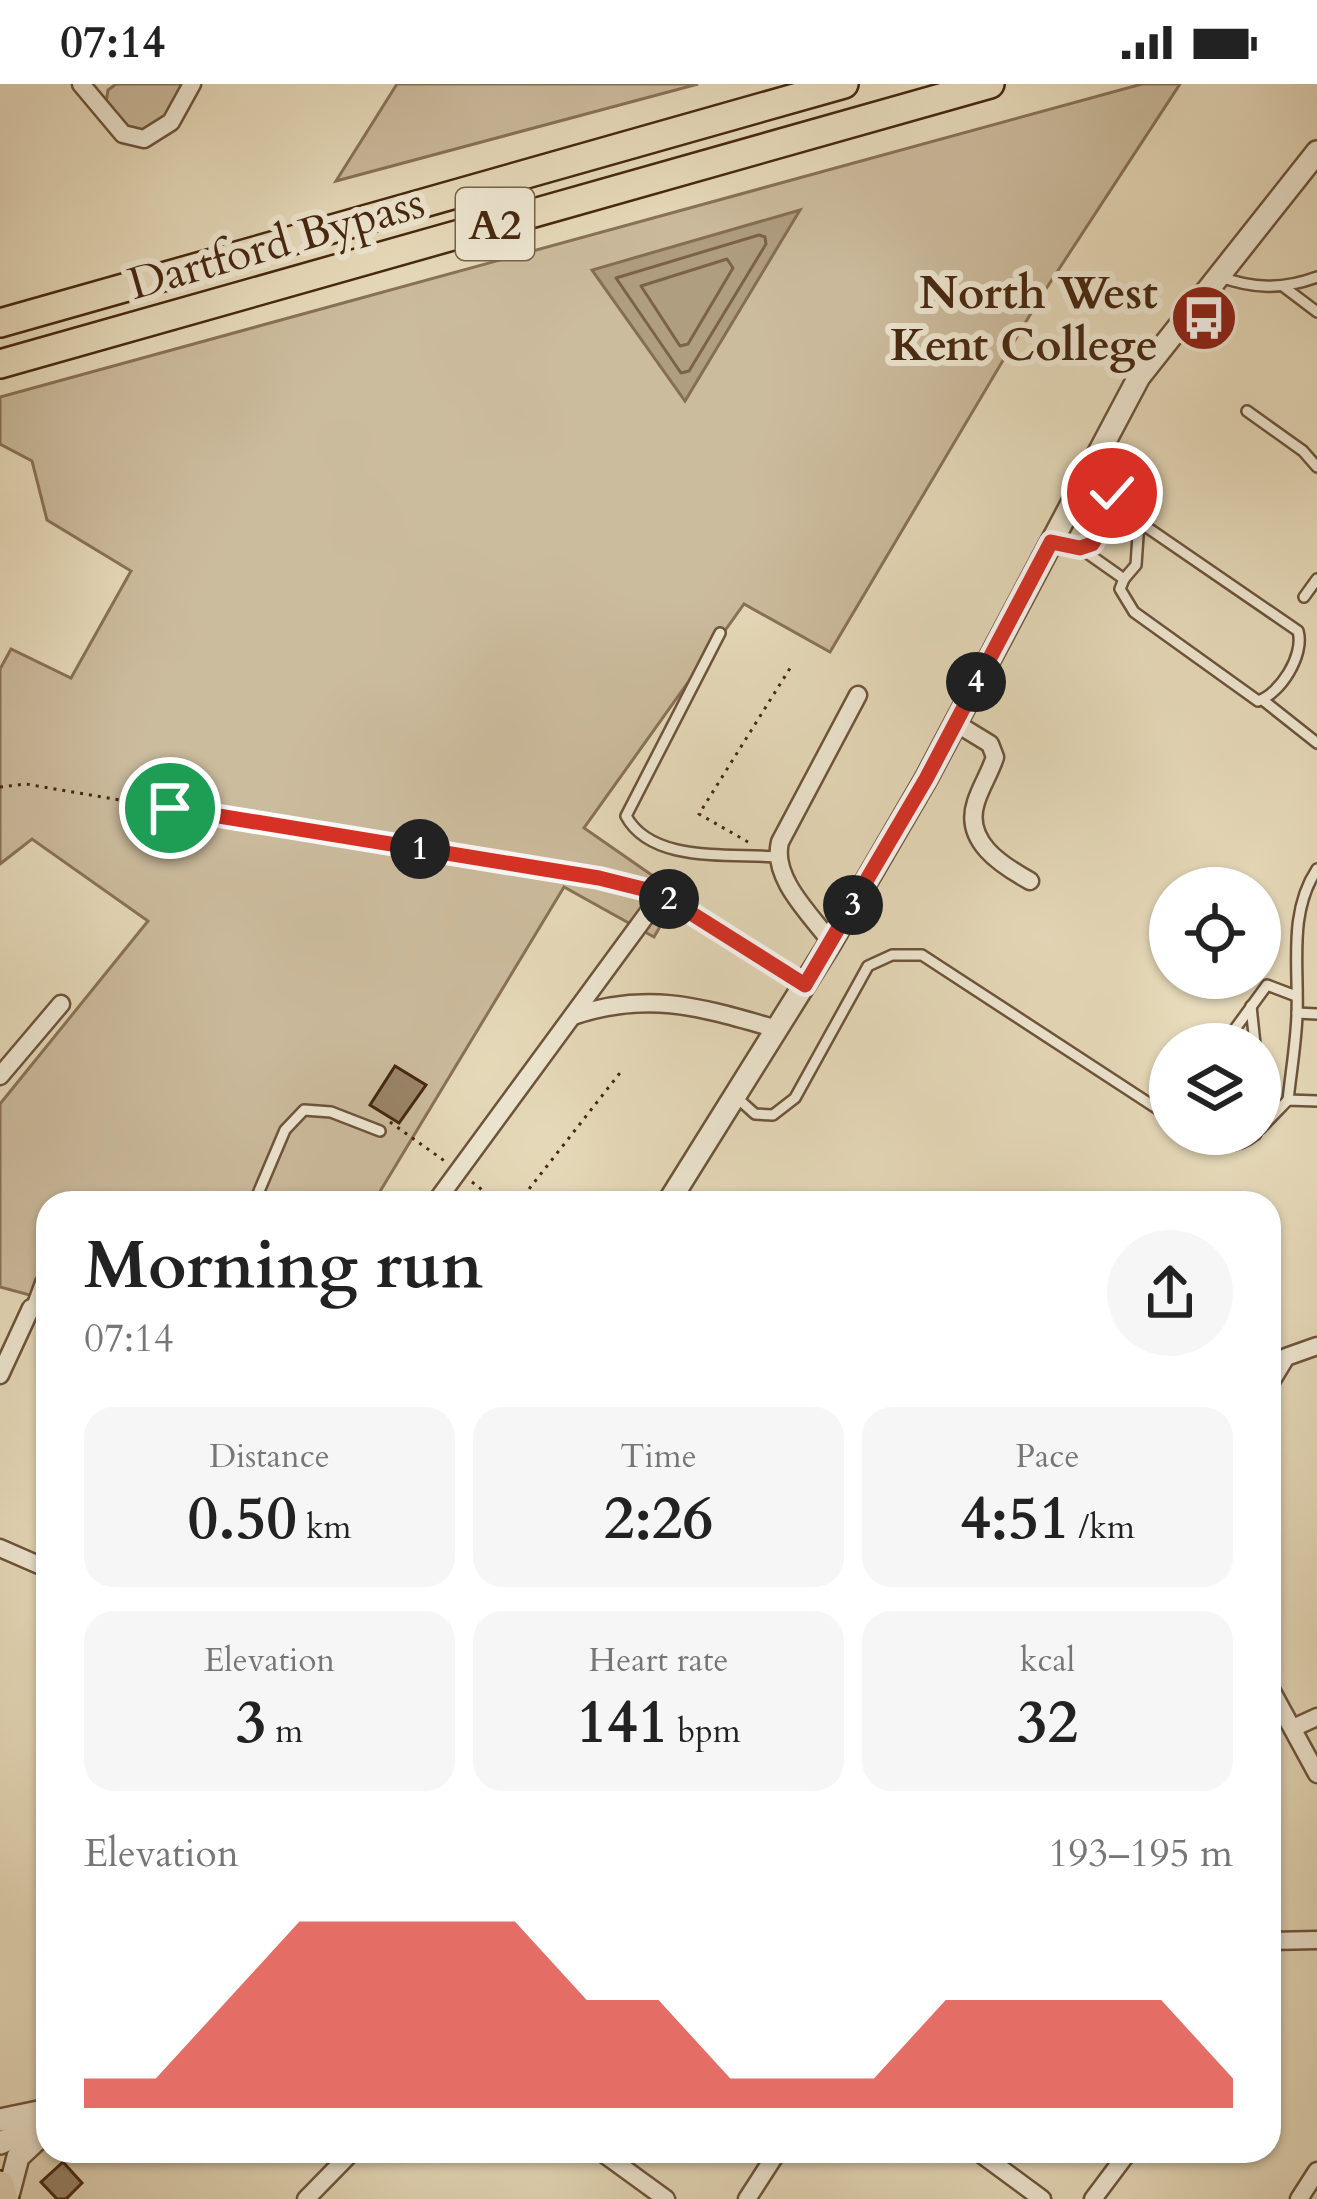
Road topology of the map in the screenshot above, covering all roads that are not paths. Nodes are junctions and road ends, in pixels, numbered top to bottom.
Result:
1 (81, 84) edge
2 (192, 84) edge
3 (844, 84) edge
4 (990, 84) edge
5 (1317, 152) edge
6 (1218, 276) junction
7 (1317, 277) edge
8 (1284, 286) junction
9 (1317, 312) edge
10 (0, 323) edge
11 (0, 364) edge
12 (1247, 411) dead end
13 (1317, 467) edge
14 (1089, 470) junction
15 (1116, 506) junction
16 (1139, 521) junction
17 (1051, 542) junction
18 (1080, 548) junction
19 (1124, 579) junction
20 (1317, 579) edge
21 (1304, 597) dead end
22 (720, 633) dead end
23 (858, 695) dead end
24 (1264, 701) junction
25 (954, 722) junction
26 (1317, 743) edge
27 (776, 857) junction
28 (1317, 868) edge
29 (1030, 881) dead end
30 (652, 906) dead end
31 (831, 942) junction
32 (1296, 996) junction
33 (61, 1004) dead end
34 (1251, 1006) junction
35 (1297, 1013) junction
36 (1317, 1014) edge
37 (572, 1016) junction
38 (1239, 1023) edge
39 (1253, 1023) edge
40 (776, 1029) junction
41 (0, 1076) edge
42 (734, 1096) junction
43 (1288, 1100) junction
44 (1317, 1101) edge
45 (1149, 1104) edge
46 (1281, 1107) edge
47 (380, 1131) dead end
48 (259, 1191) edge
49 (444, 1191) edge
50 (675, 1191) edge
51 (36, 1294) edge
52 (31, 1308) joint
53 (1317, 1346) edge
54 (1281, 1365) edge
55 (0, 1375) edge
56 (0, 1548) edge
57 (36, 1564) edge
58 (1281, 1707) edge
59 (1317, 1717) edge
60 (1293, 1728) junction
61 (1317, 1774) edge
62 (1317, 1940) edge
63 (1281, 1941) edge
64 (36, 2112) edge
65 (0, 2120) edge
66 (36, 2130) edge
67 (36, 2138) edge
68 (0, 2143) edge
69 (341, 2163) edge
70 (616, 2163) edge
71 (770, 2163) edge
72 (993, 2163) edge
73 (1120, 2163) edge
74 (1317, 2171) edge
75 (0, 2185) edge
76 (5, 2199) edge
77 (306, 2199) edge
78 (666, 2199) edge
79 (747, 2199) edge
80 (1042, 2199) edge
81 (1093, 2199) edge
82 (1299, 2199) edge

1 - 2 street
3 - 10 main road, Dartford Bypass / A2
4 - 11 main road, Dartford Bypass / A2
5 - 6 street
6 - 8 lane
6 - 14 street
7 - 8 lane
8 - 9 lane
12 - 13 lane
14 - 15 lane
14 - 17 street
15 - 16 lane
15 - 18 lane
16 - 19 lane
16 - 24 lane
17 - 18 lane
17 - 25 street
18 - 19 lane
19 - 24 lane
20 - 21 lane
22 - 27 lane
23 - 27 street
24 - 26 lane
25 - 29 street
25 - 31 street
27 - 31 street
28 - 32 lane
30 - 37 street
31 - 40 street
32 - 34 lane
32 - 35 lane
33 - 41 street
34 - 38 lane
34 - 39 lane
35 - 36 lane
35 - 43 lane
37 - 40 street
37 - 49 street
40 - 42 street
42 - 45 lane
42 - 50 street
43 - 44 lane
43 - 46 lane
47 - 48 lane
51 - 52 lane
52 - 55 street
53 - 54 street
56 - 57 street
58 - 60 street
59 - 60 street
60 - 61 street
62 - 63 street
64 - 65 street
66 - 68 street
67 - 76 street
69 - 77 street
70 - 78 street
71 - 79 street
72 - 80 street
73 - 81 street
74 - 82 street
75 - 76 main road

